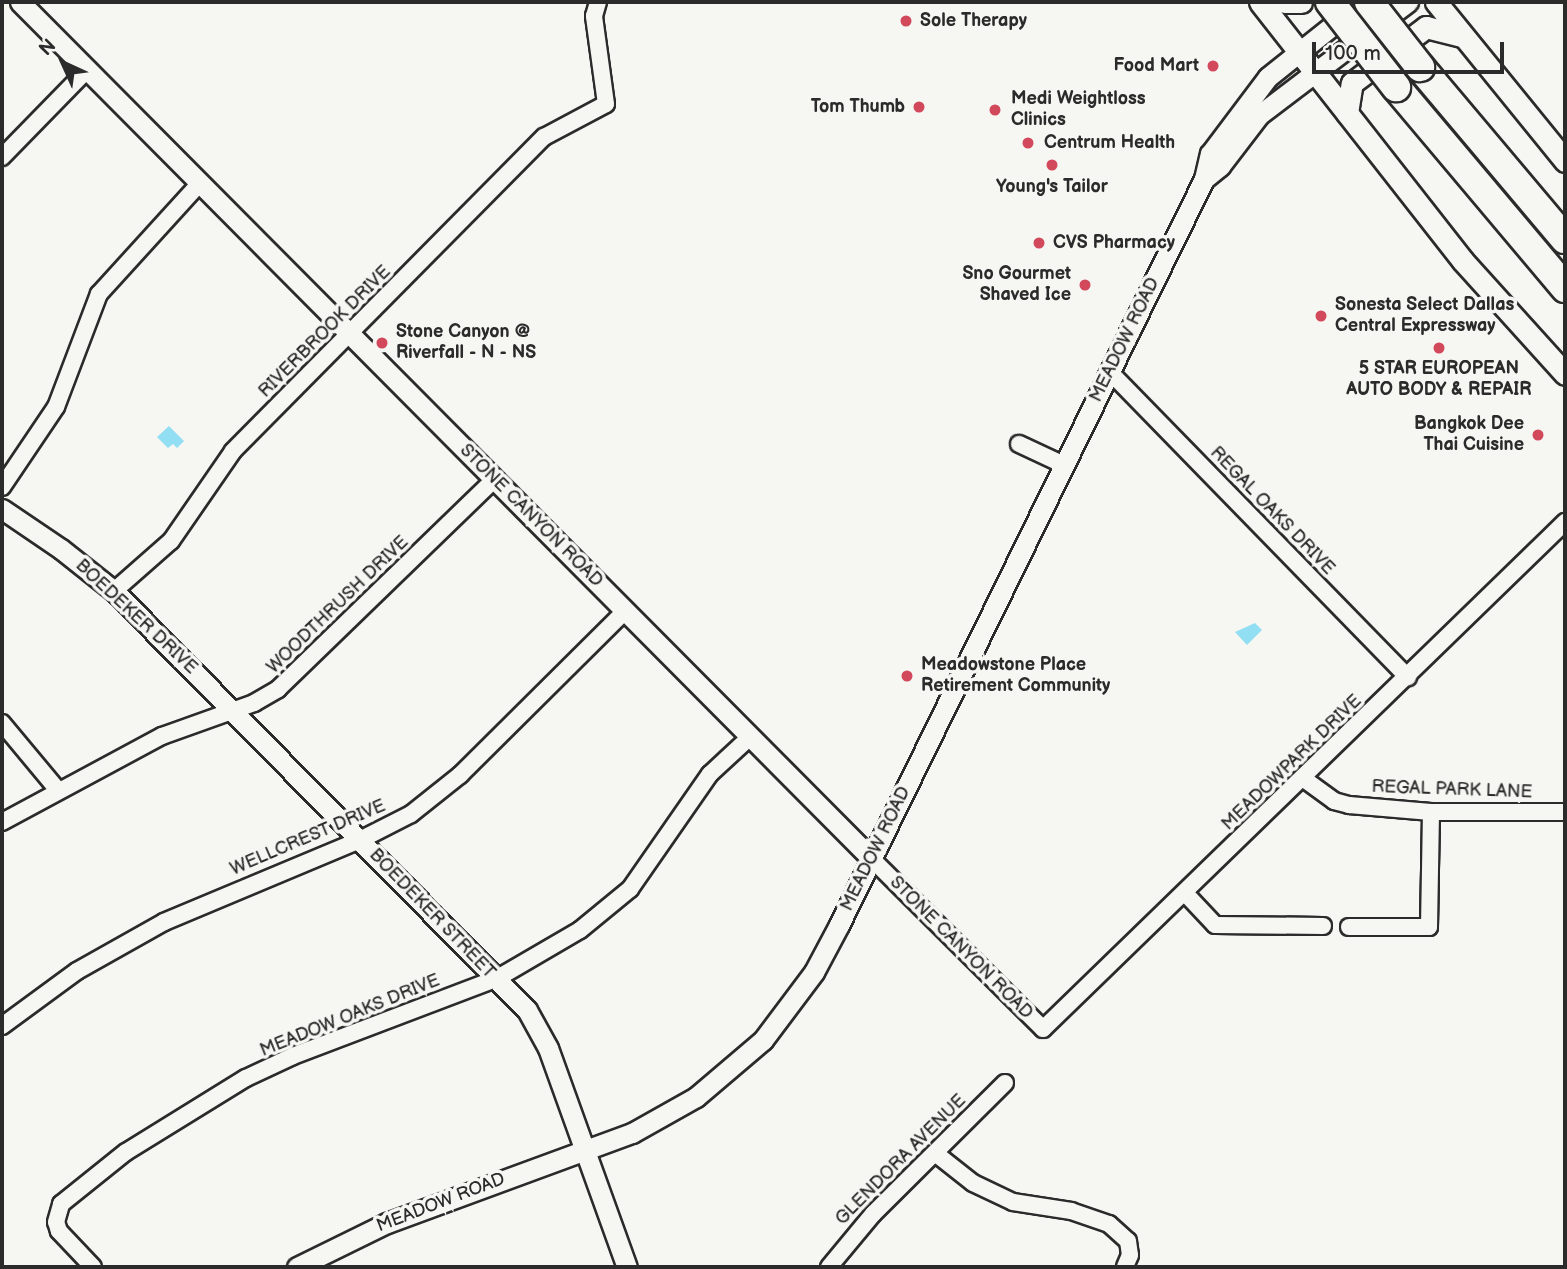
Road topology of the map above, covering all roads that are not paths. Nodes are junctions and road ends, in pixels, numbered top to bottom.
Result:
1 (20, 2) edge
2 (598, 2) edge
3 (1260, 2) edge
4 (1284, 2) edge
5 (1301, 2) edge
6 (1330, 2) edge
7 (1363, 2) edge
8 (1369, 2) edge
9 (1408, 2) edge
10 (1436, 2) edge
11 (1461, 36) junction
12 (1298, 51) junction
13 (88, 69) junction
14 (1314, 71) junction
15 (1347, 113) junction
16 (2, 157) edge
17 (1565, 162) edge
18 (1204, 179) junction
19 (200, 183) junction
20 (1565, 239) edge
21 (1565, 288) edge
22 (350, 335) junction
23 (1109, 371) junction
24 (1565, 374) edge
25 (1019, 444) dead end
26 (1064, 466) junction
27 (494, 480) junction
28 (2, 487) edge
29 (2, 509) edge
30 (1565, 522) edge
31 (114, 591) junction
32 (625, 611) junction
33 (1408, 677) junction
34 (230, 709) junction
35 (2, 723) edge
36 (750, 737) junction
37 (1304, 779) junction
38 (57, 789) junction
39 (1565, 811) edge
40 (1431, 812) junction
41 (2, 822) edge
42 (360, 840) junction
43 (872, 859) junction
44 (1185, 893) junction
45 (1323, 926) dead end
46 (1349, 927) dead end
47 (496, 979) junction
48 (2, 1026) edge
49 (1043, 1029) joint
50 (1004, 1083) dead end
51 (586, 1150) junction
52 (935, 1153) junction
53 (93, 1267) edge
54 (297, 1267) edge
55 (627, 1267) edge
56 (829, 1267) edge
57 (1125, 1267) edge

1 - 13 street, STONE CANYON ROAD
2 - 22 street, RIVERBROOK DRIVE
3 - 12 main road
4 - 5 main road
6 - 21 highway, bridge
7 - 12 street, MEADOW ROAD
8 - 20 highway, bridge
9 - 14 street, MEADOW ROAD
10 - 11 main road
11 - 15 main road
11 - 17 main road
12 - 14 main road
12 - 18 street, MEADOW ROAD
13 - 16 street
13 - 19 street, STONE CANYON ROAD
14 - 15 main road
14 - 18 street, MEADOW ROAD
15 - 24 main road
18 - 23 street, MEADOW ROAD
19 - 22 street, STONE CANYON ROAD
19 - 28 street
22 - 27 street, STONE CANYON ROAD
22 - 31 street, RIVERBROOK DRIVE
23 - 26 street, MEADOW ROAD
23 - 33 street, REGAL OAKS DRIVE
25 - 26 street
26 - 43 street, MEADOW ROAD
27 - 32 street, STONE CANYON ROAD
27 - 34 street, WOODTHRUSH DRIVE
29 - 31 street, BOEDEKER DRIVE
30 - 33 street, MEADOWPARK DRIVE
31 - 34 street, BOEDEKER DRIVE
32 - 36 street, STONE CANYON ROAD
32 - 42 street, WELLCREST DRIVE
33 - 37 street, MEADOWPARK DRIVE
34 - 38 street, WOODTHRUSH DRIVE
34 - 42 street, BOEDEKER STREET
35 - 38 street
36 - 43 street, STONE CANYON ROAD
36 - 47 street, MEADOW OAKS DRIVE
37 - 40 street, REGAL PARK LANE
37 - 44 street, MEADOWPARK DRIVE
38 - 41 street, WOODTHRUSH DRIVE
39 - 40 street, REGAL PARK LANE
40 - 46 street
42 - 47 street, BOEDEKER STREET
42 - 48 street, WELLCREST DRIVE
43 - 49 street, STONE CANYON ROAD
43 - 51 street, MEADOW ROAD
44 - 45 street
44 - 49 street, MEADOWPARK DRIVE
47 - 51 street, BOEDEKER STREET
47 - 53 street, MEADOW OAKS DRIVE
50 - 52 street, GLENDORA AVENUE
51 - 54 street, MEADOW ROAD
51 - 55 street
52 - 56 street, GLENDORA AVENUE
52 - 57 street

